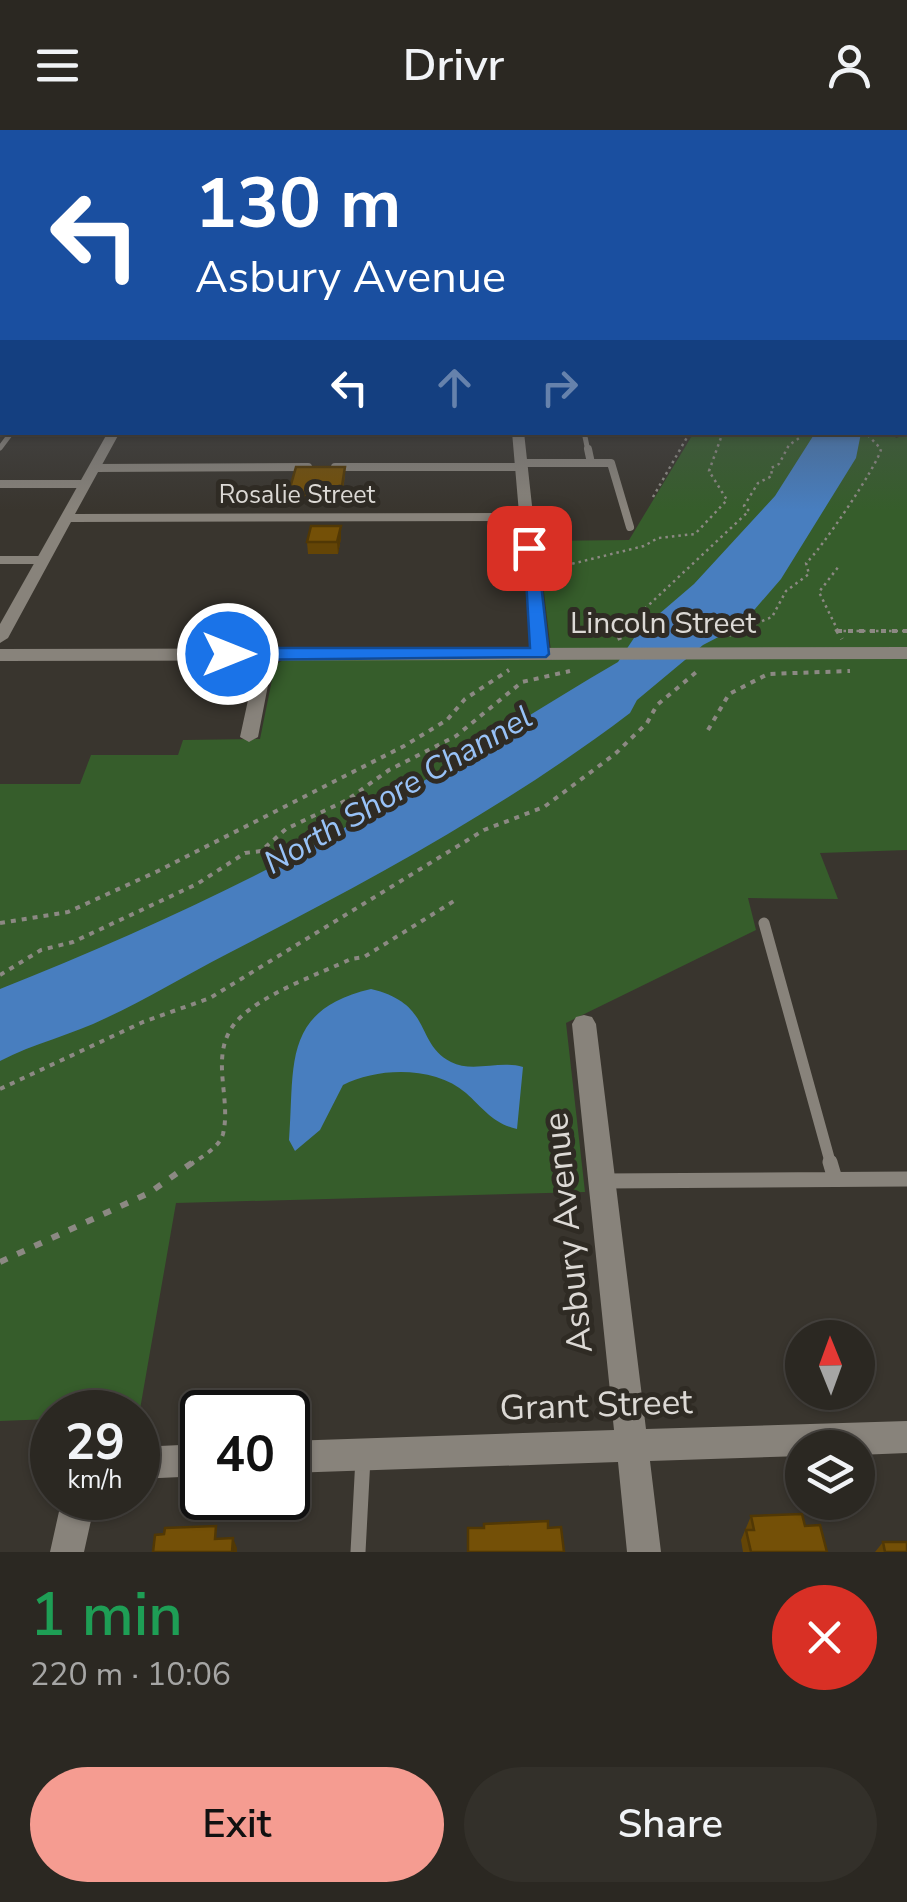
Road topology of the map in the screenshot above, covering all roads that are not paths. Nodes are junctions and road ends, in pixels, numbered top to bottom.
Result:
1 (112, 435) edge
2 (518, 435) edge
3 (585, 435) edge
4 (591, 463) junction
5 (521, 465) junction
6 (94, 468) junction
7 (310, 468) edge
8 (329, 468) edge
9 (0, 484) edge
10 (86, 484) junction
11 (67, 518) junction
12 (526, 518) junction
13 (630, 527) dead end
14 (0, 560) edge
15 (44, 560) junction
16 (0, 638) edge
17 (907, 653) edge
18 (0, 654) edge
19 (266, 654) junction
20 (540, 654) junction
21 (249, 737) dead end
22 (764, 923) dead end
23 (584, 1024) dead end
24 (907, 1179) edge
25 (836, 1180) junction
26 (602, 1181) junction
27 (907, 1437) edge
28 (632, 1443) junction
29 (363, 1454) junction
30 (310, 1456) edge
31 (74, 1520) edge
32 (67, 1552) edge
33 (358, 1552) edge
34 (644, 1552) edge

1 - 6 street
2 - 5 street
3 - 4 lane
4 - 5 lane
4 - 13 lane
5 - 8 lane
5 - 12 street
6 - 7 lane
6 - 10 street
9 - 10 lane
10 - 11 street
11 - 12 street, Rosalie Street
11 - 15 street
12 - 20 street
14 - 15 lane
15 - 16 street
17 - 20 street, Lincoln Street
18 - 19 street, Lincoln Street
19 - 20 street, Lincoln Street
19 - 21 street
22 - 25 lane
23 - 26 street, Asbury Avenue
24 - 25 lane
25 - 26 lane
26 - 28 street, Asbury Avenue
27 - 28 street, Grant Street
28 - 29 street, Grant Street
28 - 34 street, Asbury Avenue
29 - 30 street, Grant Street
29 - 33 lane
31 - 32 street

